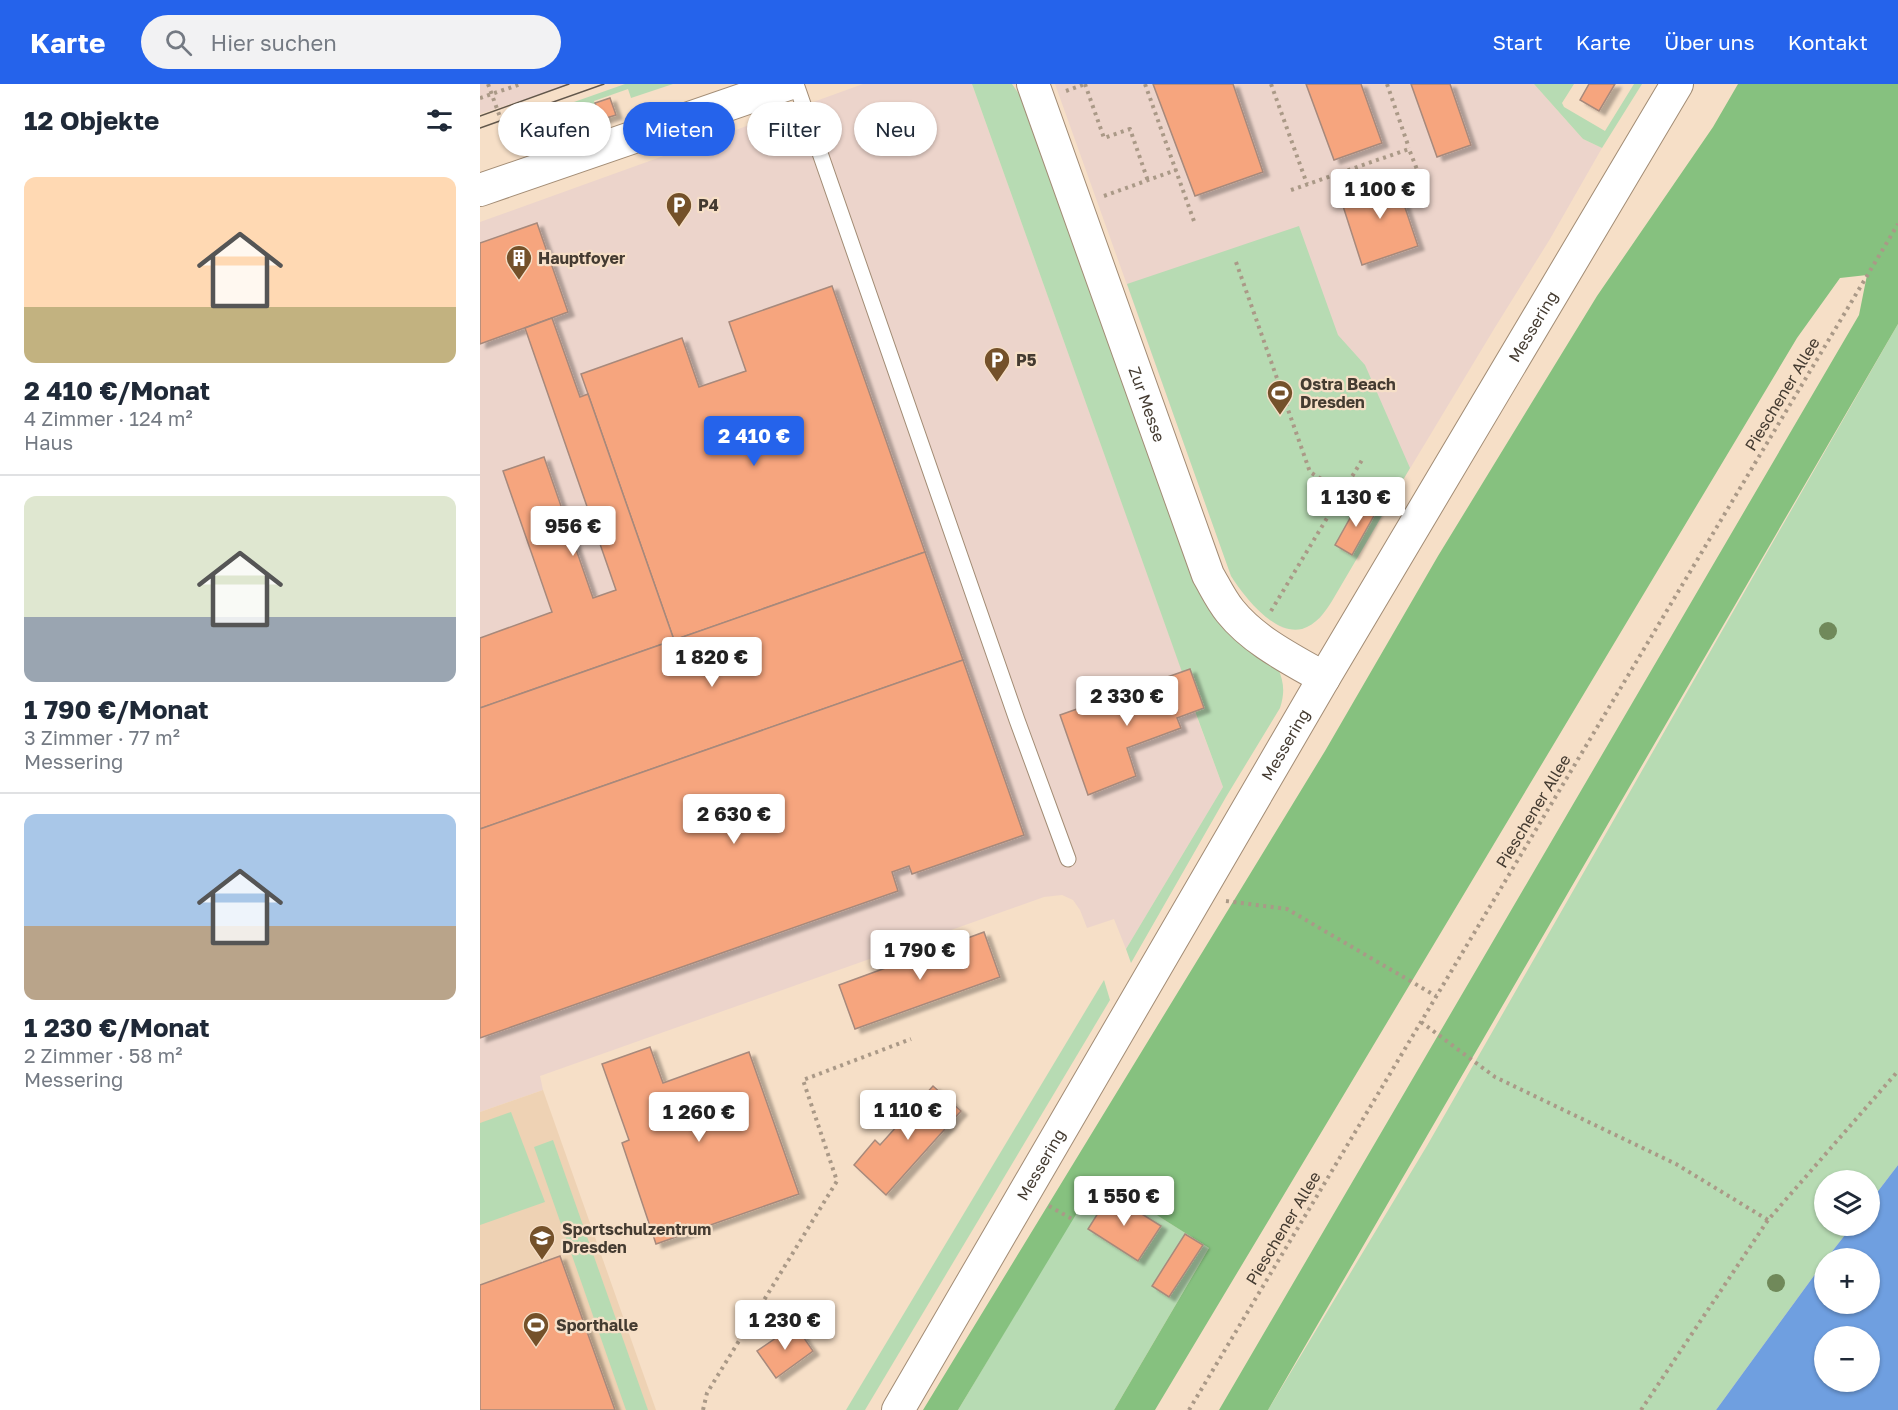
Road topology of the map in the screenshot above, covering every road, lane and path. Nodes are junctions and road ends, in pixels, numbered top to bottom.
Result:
1 (488, 84) edge
2 (521, 84) edge
3 (1033, 84) edge
4 (1085, 84) edge
5 (1145, 84) edge
6 (1271, 84) edge
7 (1387, 84) edge
8 (1677, 84) edge
9 (785, 85) edge
10 (492, 94) junction
11 (480, 98) edge
12 (1409, 148) junction
13 (1176, 171) junction
14 (521, 176) junction
15 (1420, 177) dead end
16 (1148, 181) junction
17 (1307, 184) junction
18 (480, 190) edge
19 (1291, 190) dead end
20 (1077, 206) junction
21 (1195, 224) dead end
22 (1898, 224) edge
23 (1236, 262) dead end
24 (1362, 460) dead end
25 (1342, 492) junction
26 (1256, 635) junction
27 (1324, 678) junction
28 (1068, 859) dead end
29 (1227, 901) dead end
30 (1436, 996) junction
31 (1420, 1022) junction
32 (911, 1039) dead end
33 (1898, 1071) edge
34 (1768, 1220) junction
35 (703, 1410) edge
36 (898, 1410) edge
37 (1189, 1410) edge
38 (1641, 1410) edge

1 - 10 path
2 - 10 path
3 - 20 street, Zur Messe
4 - 16 path
5 - 13 path
6 - 17 path
7 - 12 path
8 - 27 street, Messering
9 - 14 street
9 - 28 lane
10 - 11 path
10 - 14 path
12 - 15 path
12 - 17 path
13 - 16 path
13 - 21 path
14 - 18 street
16 - 20 path
17 - 19 path
20 - 26 street, Zur Messe
22 - 30 path, Pieschener Allee
23 - 25 path
24 - 25 path
25 - 26 path
26 - 27 street, Zur Messe
27 - 36 street, Messering
29 - 30 path
30 - 31 path, Pieschener Allee
31 - 34 path
31 - 37 path, Pieschener Allee
32 - 35 path
33 - 34 path
34 - 38 path

